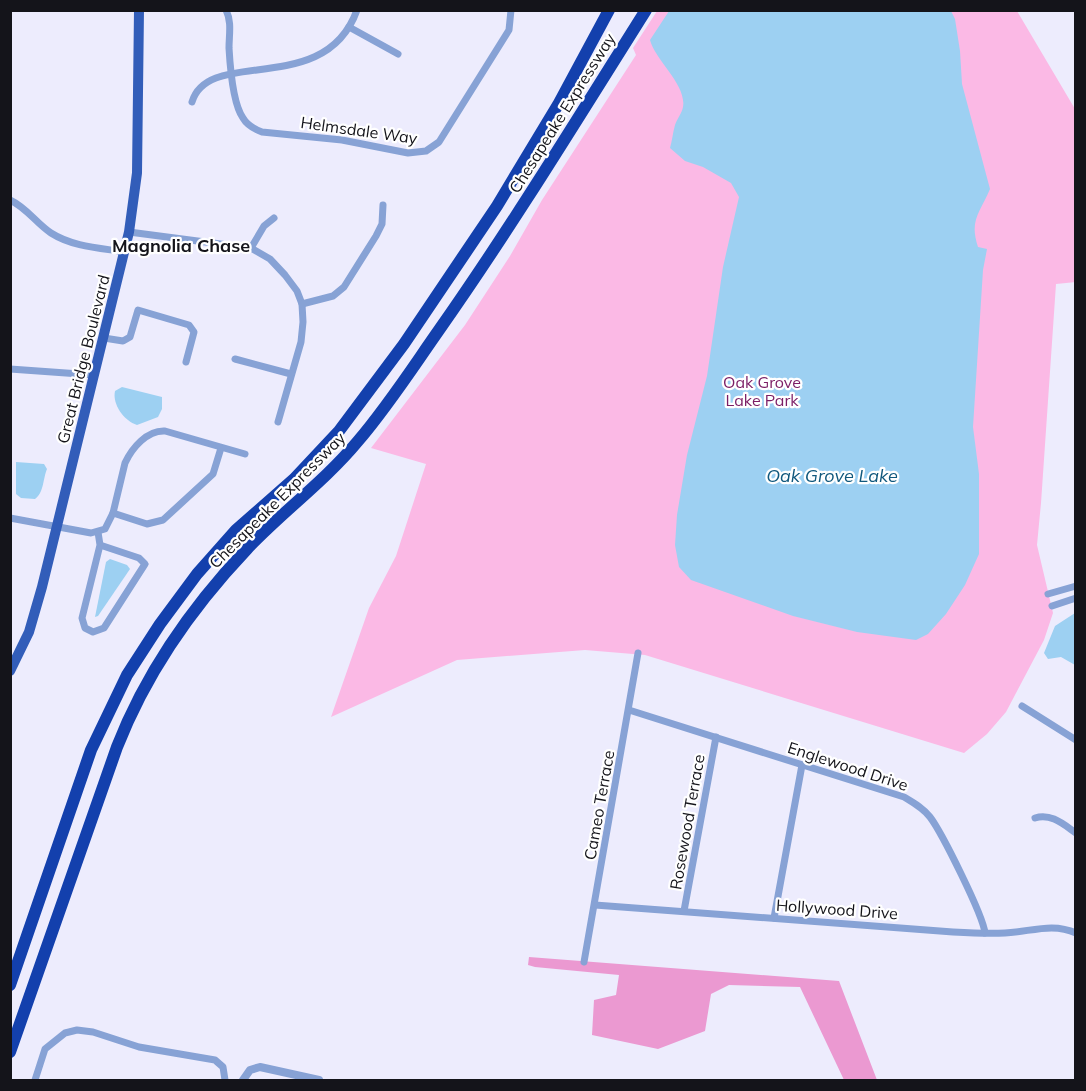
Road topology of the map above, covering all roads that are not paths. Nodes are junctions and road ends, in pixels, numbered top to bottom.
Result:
1 (139, 10) edge
2 (226, 10) edge
3 (357, 10) edge
4 (511, 10) edge
5 (609, 10) edge
6 (646, 10) edge
7 (350, 27) junction
8 (398, 54) dead end
9 (232, 74) junction
10 (192, 102) dead end
11 (10, 200) edge
12 (383, 205) dead end
13 (274, 218) dead end
14 (129, 232) junction
15 (251, 248) junction
16 (125, 252) junction
17 (302, 304) junction
18 (104, 338) junction
19 (235, 360) dead end
20 (186, 362) dead end
21 (10, 369) edge
22 (291, 374) junction
23 (94, 375) junction
24 (278, 422) dead end
25 (221, 448) junction
26 (245, 454) dead end
27 (114, 513) junction
28 (10, 518) edge
29 (57, 526) junction
30 (98, 532) junction
31 (100, 545) junction
32 (1076, 586) edge
33 (1048, 594) dead end
34 (1076, 598) edge
35 (1052, 606) dead end
36 (16, 649) edge
37 (639, 653) dead end
38 (12, 665) edge
39 (1022, 706) dead end
40 (629, 710) junction
41 (716, 738) junction
42 (1076, 740) edge
43 (802, 765) junction
44 (1035, 818) dead end
45 (1076, 833) edge
46 (595, 905) junction
47 (684, 911) junction
48 (774, 918) junction
49 (985, 933) junction
50 (1076, 933) edge
51 (584, 962) dead end
52 (10, 985) edge
53 (10, 1052) edge
54 (35, 1080) edge
55 (225, 1080) edge
56 (243, 1080) edge
57 (319, 1080) edge

1 - 14 main road, Great Bridge Boulevard
2 - 9 street, Helmsdale Way
3 - 7 street
4 - 9 street, Helmsdale Way
5 - 52 highway, Chesapeake Expressway
6 - 53 highway, Chesapeake Expressway
7 - 8 street
7 - 9 street
9 - 10 street
11 - 16 street
12 - 17 street
13 - 15 street
14 - 15 street
14 - 16 main road, Great Bridge Boulevard
15 - 17 street
16 - 18 main road, Great Bridge Boulevard
17 - 22 street
18 - 20 street
18 - 23 main road, Great Bridge Boulevard
19 - 22 street
21 - 23 street
22 - 24 street
23 - 29 main road, Great Bridge Boulevard
25 - 26 street
25 - 27 street
25 - 27 street
27 - 30 street
28 - 29 street
29 - 30 street
29 - 36 main road, Great Bridge Boulevard
30 - 31 street
31 - 31 street
32 - 33 street
34 - 35 street
36 - 38 main road, Great Bridge Boulevard
37 - 40 street, Cameo Terrace
39 - 42 street
40 - 41 street, Englewood Drive
40 - 46 street, Cameo Terrace
41 - 43 street, Englewood Drive
41 - 47 street, Rosewood Terrace
43 - 48 street
43 - 49 street, Englewood Drive
44 - 45 street
46 - 47 street, Hollywood Drive
46 - 51 street, Cameo Terrace
47 - 48 street, Hollywood Drive
48 - 49 street, Hollywood Drive
49 - 50 street, Hollywood Drive
54 - 55 street
56 - 57 street

